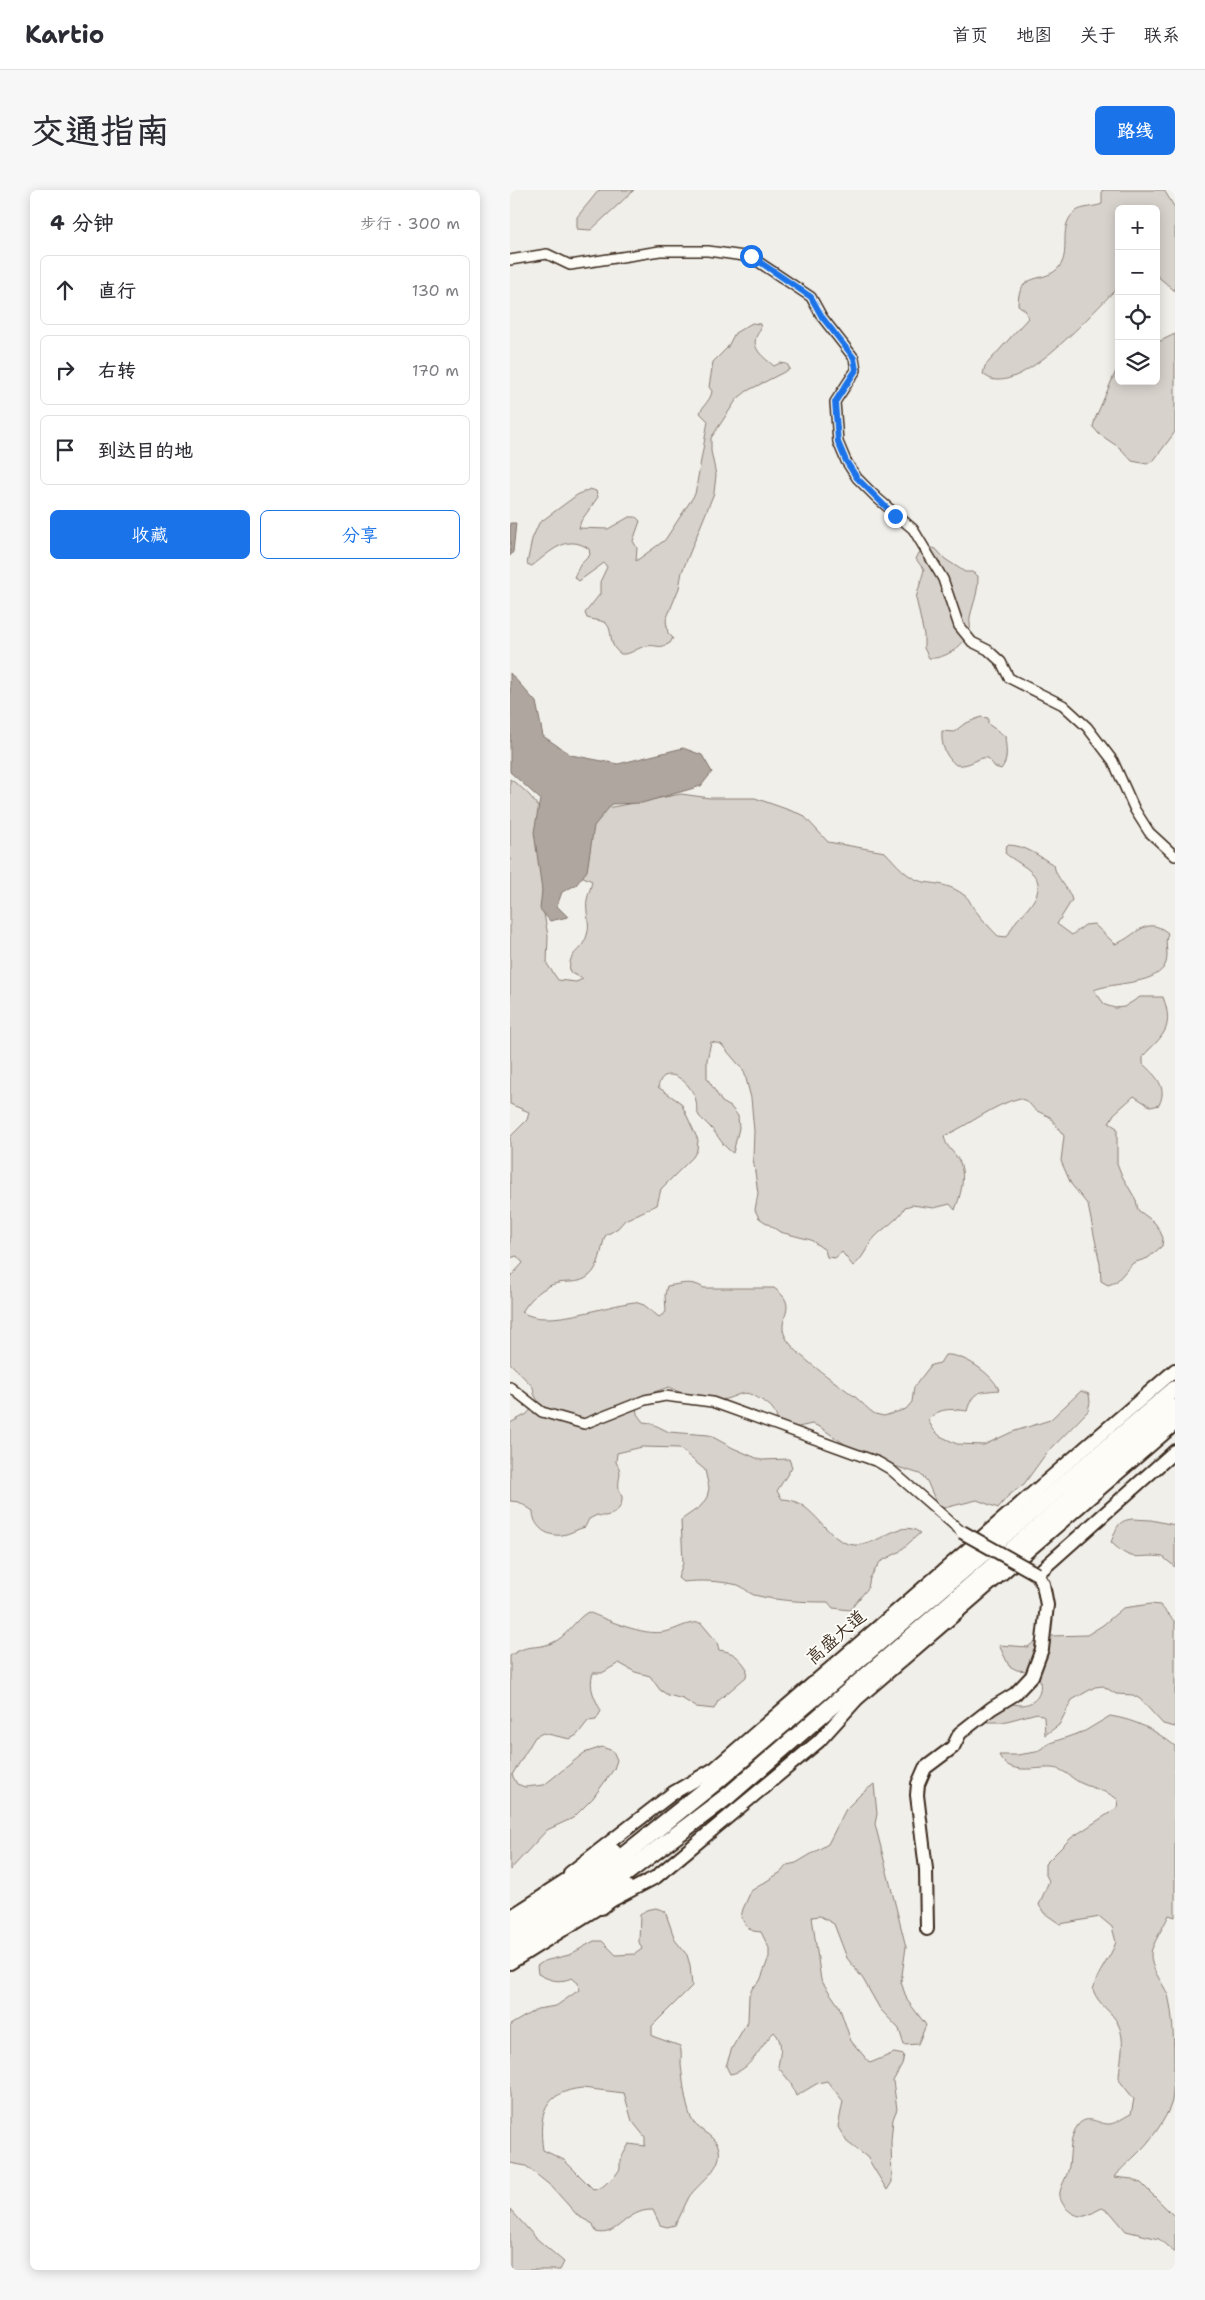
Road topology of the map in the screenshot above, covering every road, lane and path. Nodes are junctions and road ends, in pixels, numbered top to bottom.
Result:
1 (510, 260) edge
2 (1175, 856) edge
3 (1175, 1370) edge
4 (510, 1386) edge
5 (1175, 1389) edge
6 (1175, 1408) edge
7 (1175, 1424) edge
8 (1175, 1451) edge
9 (962, 1532) joint
10 (1037, 1574) junction
11 (921, 1618) junction
12 (718, 1780) junction
13 (730, 1795) junction
14 (548, 1894) junction
15 (602, 1906) junction
16 (510, 1917) edge
17 (927, 1929) dead end
18 (510, 1932) edge
19 (510, 1949) edge
20 (510, 1963) edge

1 - 2 street
3 - 14 main road, 高盛大道
4 - 9 street
5 - 11 highway, 高盛大道
6 - 11 highway, 高盛大道
7 - 15 main road
8 - 10 main road
9 - 10 main road, bridge
10 - 17 main road
11 - 12 highway, 高盛大道
11 - 13 highway, 高盛大道
12 - 14 highway
12 - 18 highway, 高盛大道
13 - 15 highway
13 - 19 highway, 高盛大道
14 - 16 main road, 高盛大道
15 - 20 main road

